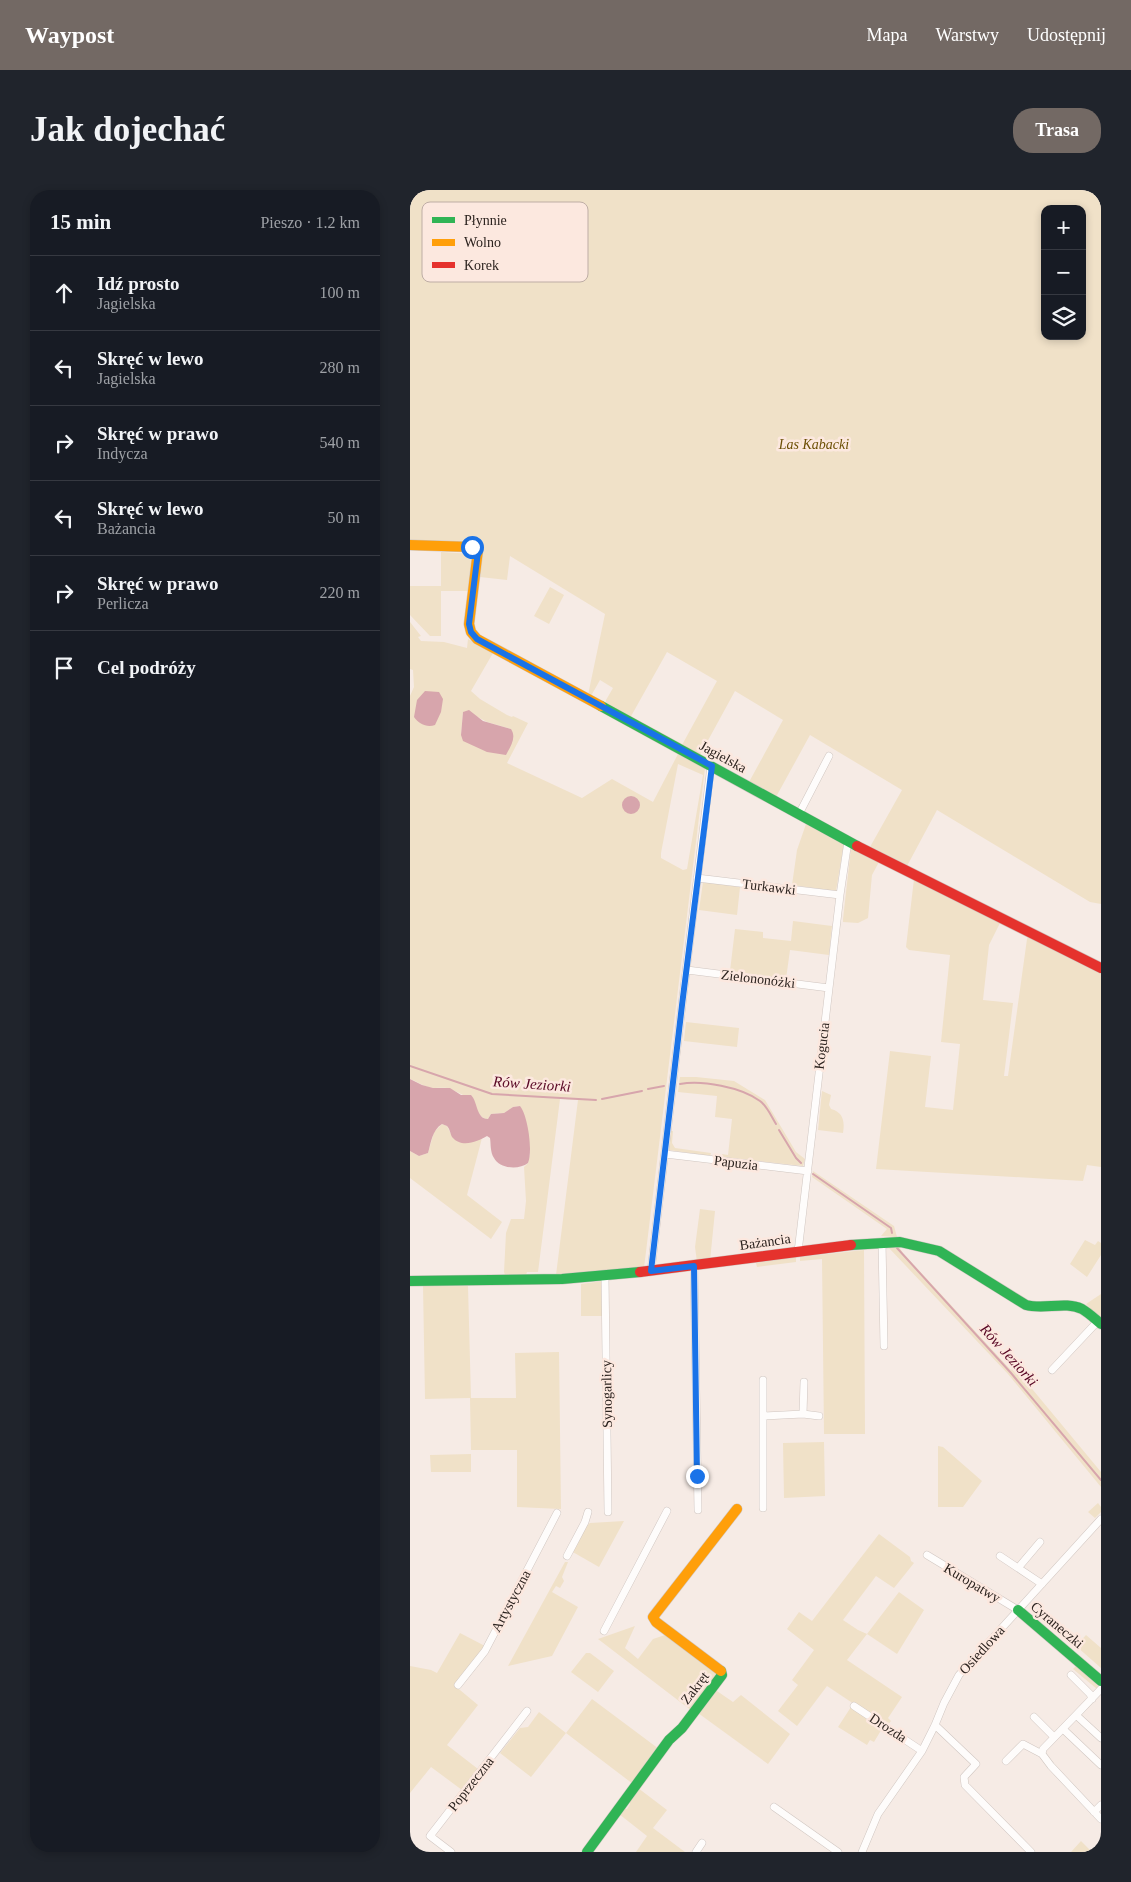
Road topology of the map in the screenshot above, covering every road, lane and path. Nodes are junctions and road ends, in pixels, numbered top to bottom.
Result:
1 (410, 545) edge
2 (829, 756) dead end
3 (712, 766) junction
4 (799, 814) junction
5 (848, 841) junction
6 (698, 878) junction
7 (840, 895) junction
8 (1101, 968) edge
9 (687, 970) junction
10 (829, 988) junction
11 (665, 1154) junction
12 (808, 1171) junction
13 (882, 1242) junction
14 (798, 1252) junction
15 (694, 1266) junction
16 (651, 1271) junction
17 (605, 1276) junction
18 (410, 1281) edge
19 (1097, 1324) edge
20 (884, 1346) dead end
21 (1052, 1370) dead end
22 (763, 1380) dead end
23 (804, 1382) dead end
24 (803, 1414) junction
25 (764, 1416) junction
26 (819, 1416) dead end
27 (737, 1508) dead end
28 (763, 1508) dead end
29 (667, 1510) dead end
30 (698, 1510) dead end
31 (588, 1512) dead end
32 (608, 1512) dead end
33 (557, 1513) dead end
34 (1101, 1519) edge
35 (1040, 1542) dead end
36 (927, 1555) dead end
37 (567, 1556) dead end
38 (1000, 1556) dead end
39 (1018, 1568) junction
40 (1042, 1584) junction
41 (1018, 1610) junction
42 (604, 1631) dead end
43 (1071, 1675) dead end
44 (1101, 1682) edge
45 (458, 1685) dead end
46 (1101, 1689) edge
47 (1092, 1699) junction
48 (854, 1706) dead end
49 (527, 1711) dead end
50 (1076, 1715) junction
51 (1034, 1717) dead end
52 (935, 1725) junction
53 (1063, 1730) junction
54 (1054, 1737) junction
55 (1101, 1738) edge
56 (922, 1751) junction
57 (1042, 1754) junction
58 (1006, 1761) dead end
59 (1101, 1765) edge
60 (1101, 1805) edge
61 (774, 1807) dead end
62 (1094, 1812) junction
63 (1101, 1819) edge
64 (702, 1843) dead end
65 (451, 1852) edge
66 (588, 1852) edge
67 (696, 1852) edge
68 (838, 1852) edge
69 (862, 1852) edge
70 (1032, 1852) edge

1 - 3 street, Jagielska
2 - 4 street
3 - 4 street, Jagielska
3 - 6 street
4 - 5 street, Jagielska
5 - 7 street, Kogucia
5 - 8 street, Jagielska
6 - 7 street, Turkawki
6 - 9 street
7 - 10 street, Kogucia
9 - 10 street, Zielononóżki
9 - 11 street
10 - 12 street, Kogucia
11 - 12 street, Papuzia
11 - 16 street
12 - 14 street, Kogucia
13 - 14 street, Bażancia
13 - 19 street, Bażancia
13 - 20 street
14 - 15 street, Bażancia
15 - 16 street, Bażancia
15 - 30 street
16 - 17 street, Bażancia
17 - 18 street, Bażancia
17 - 32 street, Synogarlicy
19 - 21 street
22 - 25 street
23 - 24 street
24 - 25 street
24 - 26 street
25 - 28 street
27 - 66 street, Zakręt
29 - 42 street
31 - 37 street
33 - 45 street, Artystyczna
34 - 40 street, Osiedlowa
35 - 39 street
36 - 41 street, Kuropatwy
38 - 39 street
39 - 40 street
40 - 41 street, Osiedlowa
41 - 44 street, Cyraneczki
41 - 52 street, Osiedlowa
43 - 47 street
46 - 47 street
47 - 50 street
48 - 56 street, Drozda
49 - 65 street, Poprzeczna
50 - 53 street
50 - 55 street
51 - 54 street
52 - 56 street, Osiedlowa
52 - 70 street
53 - 54 street
53 - 59 street
54 - 57 street
56 - 69 street, Osiedlowa
57 - 58 street
57 - 62 street
60 - 62 street
61 - 68 street
62 - 63 street
64 - 67 street

